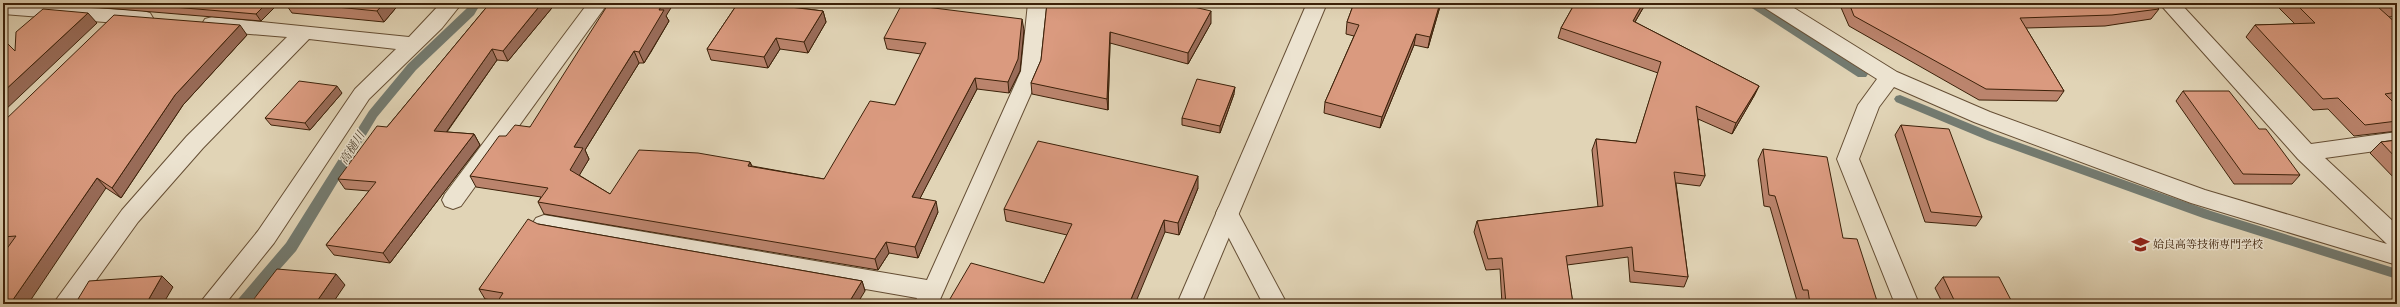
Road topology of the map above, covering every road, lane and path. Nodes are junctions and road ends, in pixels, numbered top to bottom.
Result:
1 (452, 3) edge
2 (598, 3) edge
3 (1038, 3) edge
4 (1317, 3) edge
5 (1772, 3) edge
6 (2169, 3) edge
7 (3, 8) edge
8 (119, 16) junction
9 (165, 20) edge
10 (188, 22) edge
11 (102, 32) edge
12 (304, 32) junction
13 (414, 44) junction
14 (1890, 77) junction
15 (2397, 140) edge
16 (2306, 154) junction
17 (453, 200) dead end
18 (1227, 213) junction
19 (544, 224) edge
20 (2397, 239) edge
21 (2397, 256) edge
22 (929, 298) edge
23 (65, 304) edge
24 (211, 304) edge
25 (1188, 304) edge
26 (1275, 304) edge
27 (1907, 304) edge

1 - 13 street
2 - 17 street
3 - 22 street
4 - 18 street
5 - 14 street
6 - 16 street
7 - 8 street
8 - 9 street
8 - 11 street
10 - 12 street
12 - 13 street
12 - 23 street
13 - 24 street
14 - 21 street
14 - 27 street
15 - 16 street
16 - 20 street
18 - 25 street
18 - 26 street
19 - 22 street

